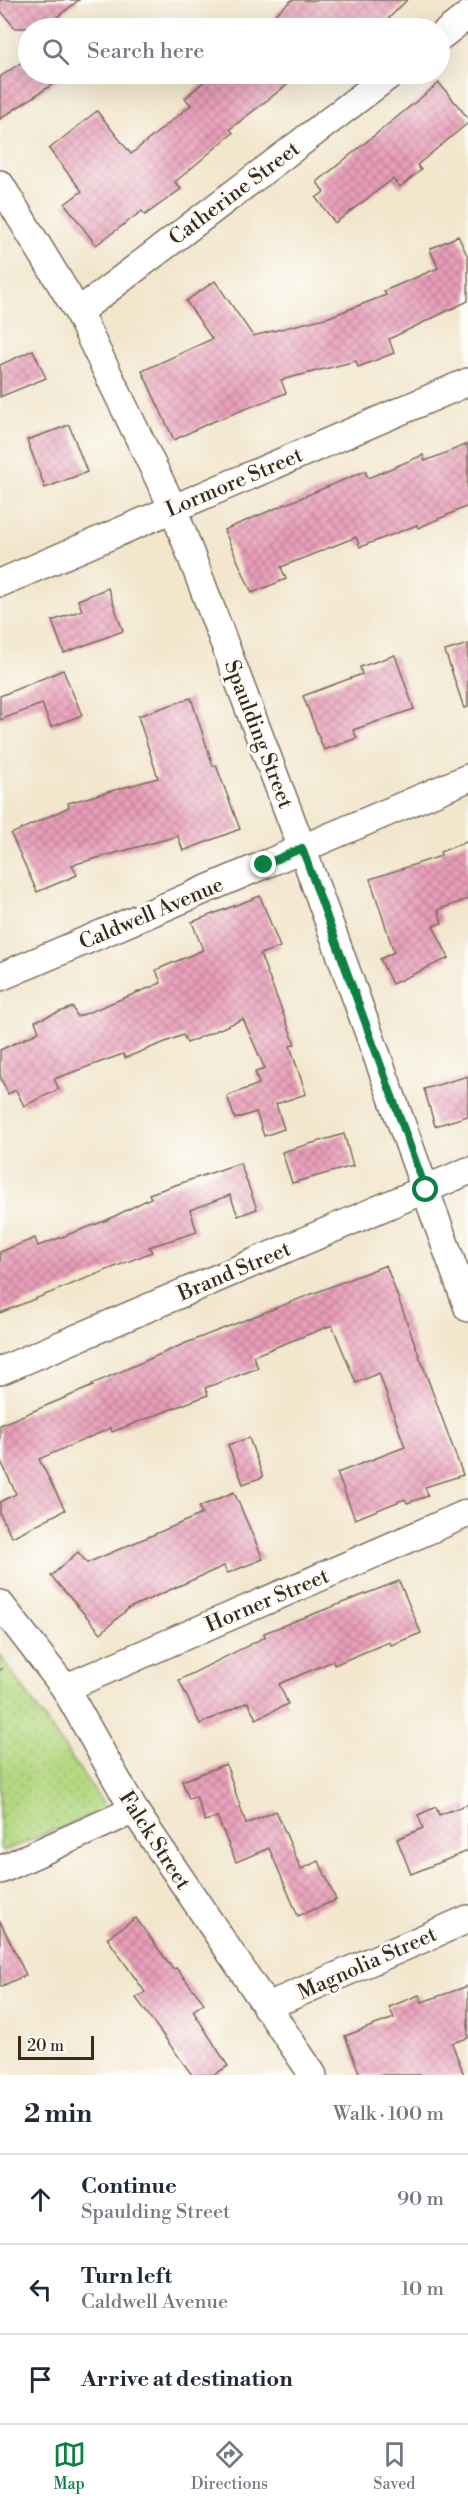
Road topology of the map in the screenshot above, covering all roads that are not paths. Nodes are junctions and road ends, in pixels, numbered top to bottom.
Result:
1 (468, 15) edge
2 (450, 29) edge
3 (378, 84) edge
4 (0, 184) edge
5 (78, 312) junction
6 (468, 382) edge
7 (173, 508) junction
8 (0, 583) edge
9 (468, 778) edge
10 (302, 848) junction
11 (0, 977) edge
12 (468, 1172) edge
13 (426, 1190) junction
14 (468, 1308) edge
15 (0, 1371) edge
16 (468, 1513) edge
17 (0, 1604) edge
18 (65, 1688) junction
19 (134, 1810) junction
20 (0, 1870) edge
21 (468, 1919) edge
22 (266, 2007) junction
23 (312, 2075) edge

1 - 2 street
3 - 5 street, Catherine Street
4 - 5 street, Spaulding Street
5 - 7 street, Spaulding Street
6 - 7 street, Lormore Street
7 - 8 street, Lormore Street
7 - 10 street, Spaulding Street
9 - 10 street, Caldwell Avenue
10 - 11 street, Caldwell Avenue
10 - 13 street, Spaulding Street
12 - 13 street, Brand Street
13 - 14 street, Spaulding Street
13 - 15 street, Brand Street
16 - 18 street, Horner Street
17 - 18 street, Falck Street
18 - 19 street, Falck Street
19 - 20 street
19 - 22 street, Falck Street
21 - 22 street, Magnolia Street
22 - 23 street, Falck Street

